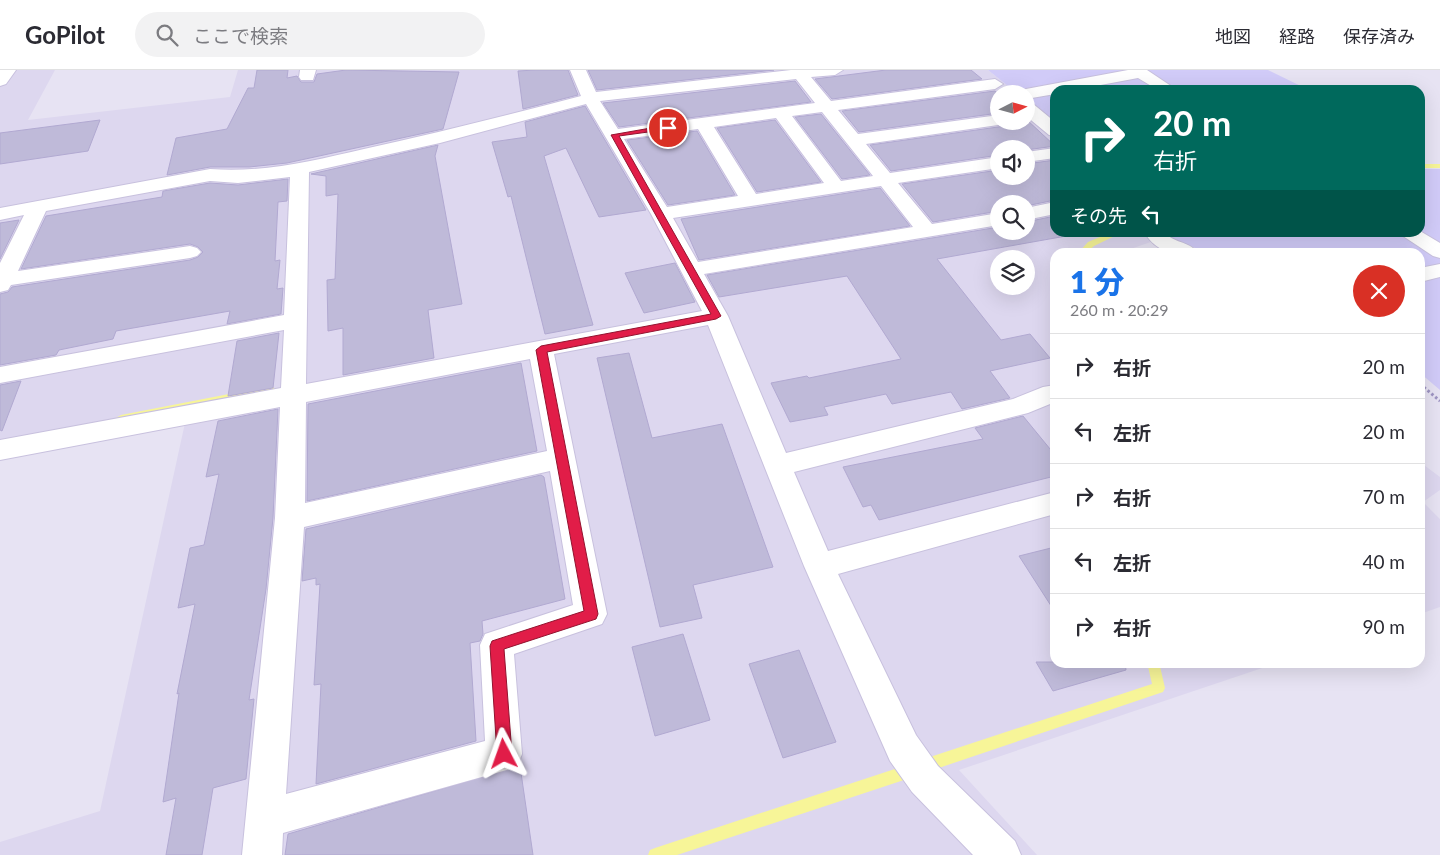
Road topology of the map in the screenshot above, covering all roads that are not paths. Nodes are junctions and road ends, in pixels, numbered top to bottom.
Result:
1 (8, 70) edge
2 (578, 70) edge
3 (667, 70) edge
4 (835, 70) edge
5 (979, 70) edge
6 (1138, 72) edge
7 (753, 74) edge
8 (800, 74) junction
9 (0, 81) edge
10 (995, 84) joint
11 (1072, 85) edge
12 (1160, 85) edge
13 (675, 87) junction
14 (1050, 89) edge
15 (1035, 92) edge
16 (590, 97) junction
17 (826, 106) junction
18 (780, 112) junction
19 (1035, 116) edge
20 (990, 121) edge
21 (703, 123) junction
22 (1050, 127) edge
23 (615, 135) junction
24 (854, 140) junction
25 (1050, 154) edge
26 (1035, 156) edge
27 (990, 163) edge
28 (300, 169) junction
29 (885, 179) junction
30 (836, 187) junction
31 (750, 200) junction
32 (38, 207) junction
33 (1050, 209) edge
34 (1035, 212) edge
35 (0, 214) edge
36 (661, 214) junction
37 (990, 220) edge
38 (927, 231) junction
39 (1157, 237) edge
40 (1416, 237) edge
41 (1177, 248) edge
42 (190, 252) dead end
43 (1440, 252) edge
44 (691, 270) junction
45 (1440, 270) edge
46 (1425, 274) edge
47 (1, 282) edge
48 (716, 316) junction
49 (296, 320) junction
50 (541, 350) junction
51 (0, 375) edge
52 (1050, 394) edge
53 (294, 395) junction
54 (0, 450) edge
55 (562, 458) junction
56 (778, 465) junction
57 (1050, 504) edge
58 (290, 518) junction
59 (819, 566) junction
60 (265, 819) junction
61 (262, 855) edge
62 (1001, 855) edge

1 - 9 street
2 - 16 street
3 - 13 street
4 - 8 street
5 - 10 street
6 - 11 street
6 - 12 street
7 - 8 street
7 - 13 street
8 - 17 street
10 - 17 street
13 - 16 street
14 - 15 street
16 - 23 street
16 - 28 street
17 - 18 street
17 - 24 street
18 - 21 street
18 - 30 street
19 - 22 street
20 - 24 street
21 - 23 street
21 - 31 street
23 - 36 street
24 - 29 street
25 - 26 street
27 - 29 street
28 - 32 street
28 - 49 street
29 - 30 street
29 - 38 street
30 - 31 street
31 - 36 street
32 - 35 street
32 - 47 street
33 - 34 street
36 - 44 street
37 - 38 street
38 - 44 street
39 - 41 street
40 - 43 street
42 - 47 street
44 - 48 street
45 - 46 street
48 - 50 street
48 - 56 street
49 - 51 street
49 - 53 street
50 - 53 street
50 - 55 street
52 - 56 street
53 - 54 street
53 - 58 street
55 - 58 street
55 - 60 street
56 - 59 street
57 - 59 street
58 - 60 street
59 - 62 street
60 - 61 street

